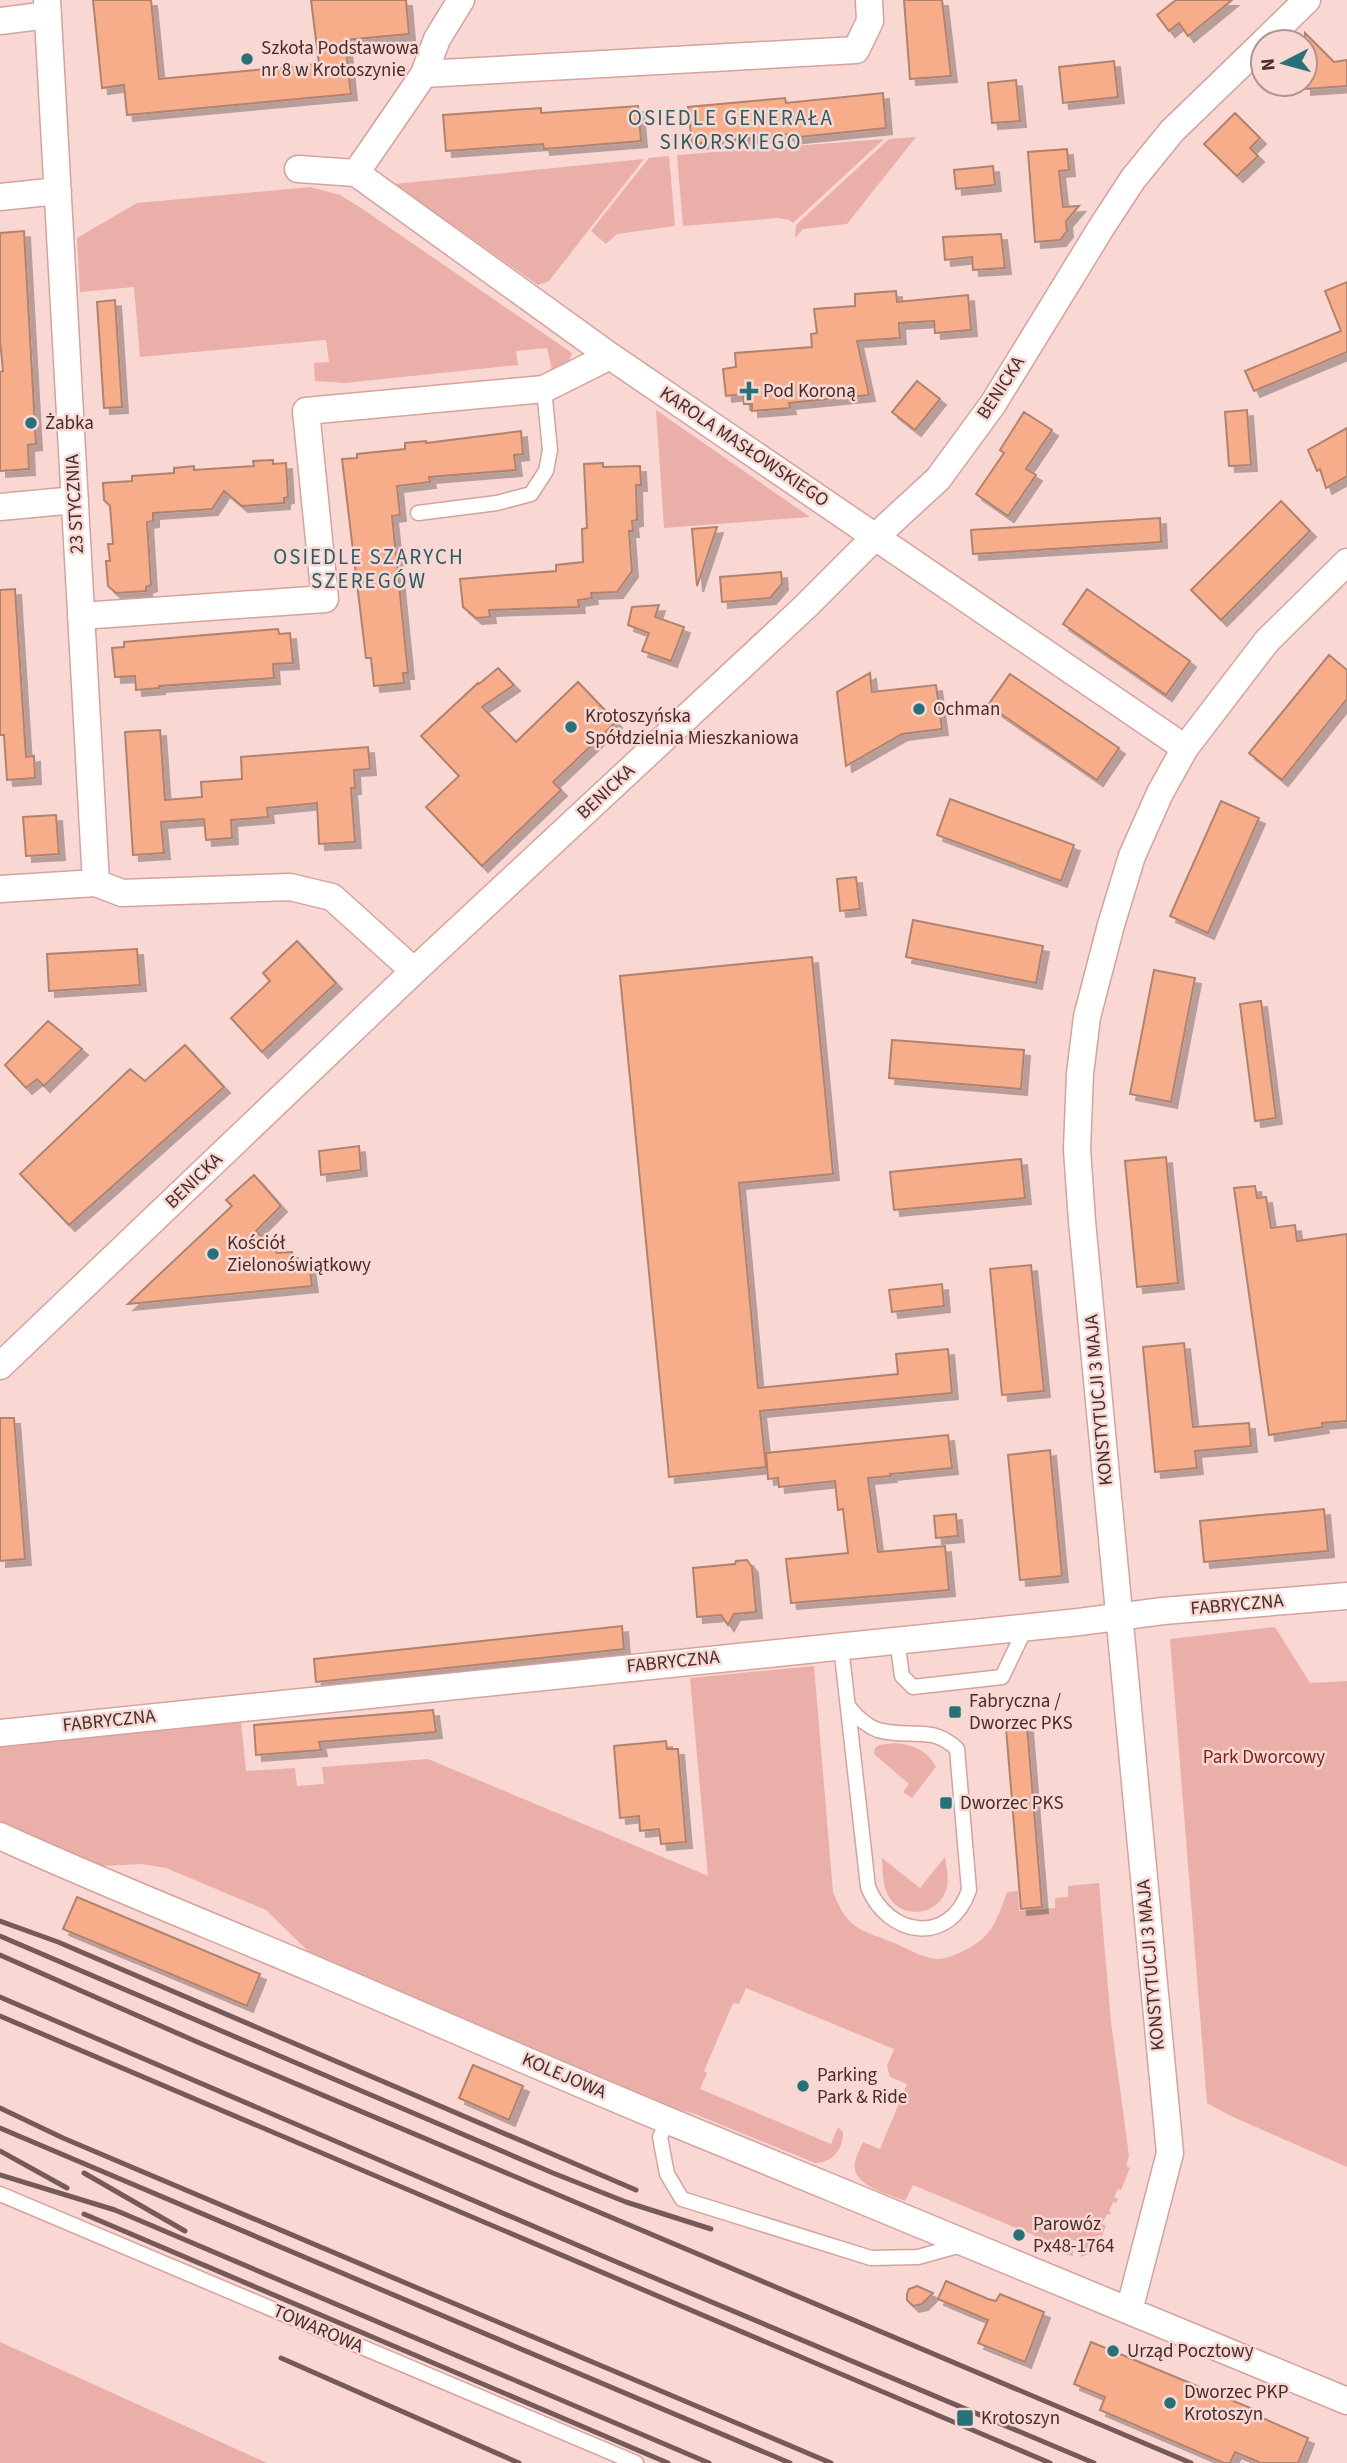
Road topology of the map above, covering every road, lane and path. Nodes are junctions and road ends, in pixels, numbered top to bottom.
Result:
1 (461, 0) edge
2 (869, 0) edge
3 (1307, 0) edge
4 (48, 8) edge
5 (0, 21) edge
6 (1278, 28) edge
7 (1249, 56) edge
8 (424, 74) junction
9 (298, 169) dead end
10 (356, 173) junction
11 (58, 191) junction
12 (0, 197) edge
13 (610, 356) junction
14 (544, 389) junction
15 (75, 500) junction
16 (12, 506) edge
17 (418, 513) dead end
18 (876, 536) junction
19 (1347, 562) edge
20 (81, 616) junction
21 (1185, 748) junction
22 (96, 883) junction
23 (0, 890) edge
24 (414, 971) junction
25 (0, 1366) edge
26 (1347, 1596) edge
27 (1119, 1616) junction
28 (1026, 1627) junction
29 (897, 1640) junction
30 (841, 1646) junction
31 (848, 1706) junction
32 (0, 1733) edge
33 (0, 1836) edge
34 (668, 2120) junction
35 (0, 2194) edge
36 (966, 2244) junction
37 (1129, 2311) junction
38 (1347, 2401) edge
39 (635, 2463) edge

1 - 8 street
2 - 8 street
3 - 6 street, BENICKA
4 - 5 street
4 - 11 street, 23 STYCZNIA
7 - 18 street, BENICKA
8 - 10 street
9 - 10 street
10 - 13 street, KAROLA MASŁOWSKIEGO
11 - 12 street
11 - 15 street, 23 STYCZNIA
13 - 14 street
13 - 18 street, KAROLA MASŁOWSKIEGO
14 - 17 lane
14 - 20 street
15 - 16 street
15 - 20 street, 23 STYCZNIA
18 - 21 street, KAROLA MASŁOWSKIEGO
18 - 24 street, BENICKA
19 - 21 street, KONSTYTUCJI 3 MAJA
20 - 22 street, 23 STYCZNIA
21 - 27 street, KONSTYTUCJI 3 MAJA
22 - 23 street
22 - 24 street
24 - 25 street, BENICKA
26 - 27 street, FABRYCZNA
27 - 28 street, FABRYCZNA
27 - 37 street, KONSTYTUCJI 3 MAJA
28 - 29 street, FABRYCZNA
28 - 29 lane
29 - 30 street, FABRYCZNA
30 - 31 lane
30 - 32 street, FABRYCZNA
31 - 31 lane
33 - 34 street, KOLEJOWA
34 - 36 street, KOLEJOWA
34 - 36 lane
35 - 39 lane, TOWAROWA
36 - 37 street, KOLEJOWA
37 - 38 street, KOLEJOWA

